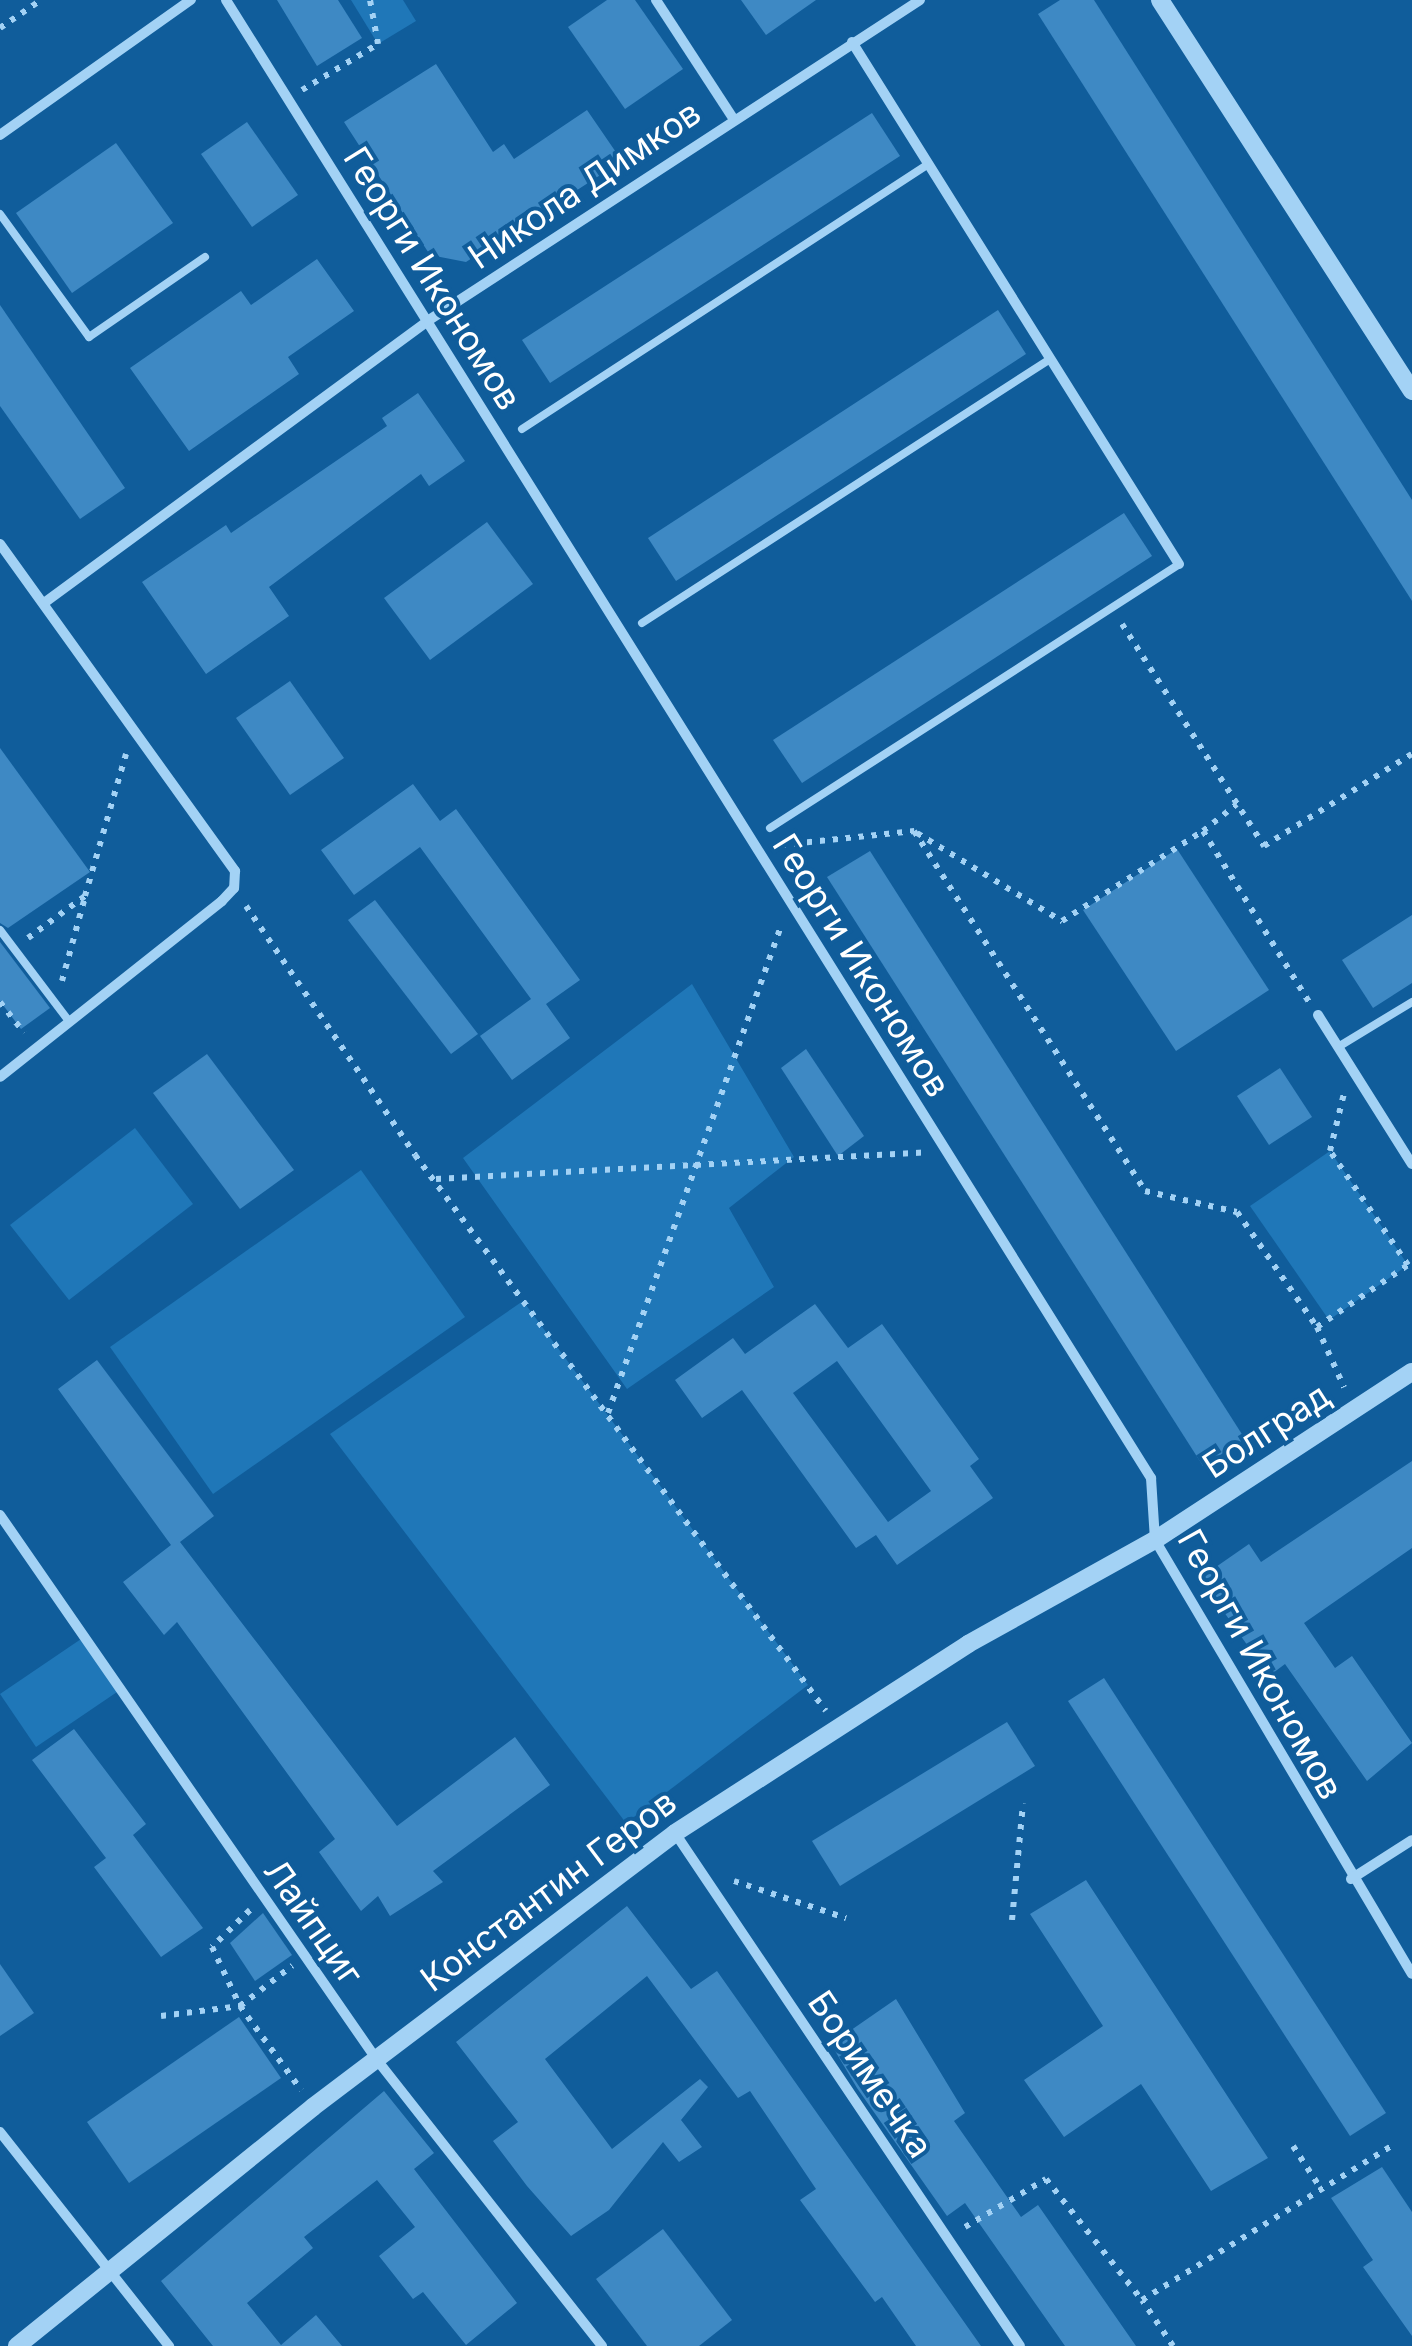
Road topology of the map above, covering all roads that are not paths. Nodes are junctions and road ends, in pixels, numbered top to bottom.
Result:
1 (190, 0) edge
2 (226, 0) edge
3 (656, 0) edge
4 (920, 0) edge
5 (1160, 0) edge
6 (852, 42) junction
7 (733, 118) junction
8 (0, 135) edge
9 (928, 164) junction
10 (0, 214) edge
11 (205, 256) dead end
12 (428, 320) junction
13 (1050, 359) junction
14 (1412, 391) edge
15 (522, 430) dead end
16 (0, 544) edge
17 (1179, 564) joint
18 (44, 603) junction
19 (642, 623) dead end
20 (770, 828) dead end
21 (0, 930) edge
22 (1412, 1002) edge
23 (1318, 1016) road end
24 (68, 1020) junction
25 (1338, 1047) junction
26 (0, 1076) edge
27 (1412, 1164) edge
28 (1412, 1372) edge
29 (0, 1515) edge
30 (1155, 1540) junction
31 (675, 1833) junction
32 (1412, 1840) edge
33 (1351, 1879) junction
34 (1412, 1974) edge
35 (376, 2060) junction
36 (0, 2132) edge
37 (109, 2269) junction
38 (17, 2346) edge
39 (169, 2346) edge
40 (602, 2346) edge
41 (1020, 2346) edge

1 - 8 street
2 - 12 street, Георги Икономов
3 - 7 street
4 - 6 street, Никола Димков
5 - 14 street
6 - 7 street, Никола Димков
6 - 9 street
7 - 12 street, Никола Димков
9 - 13 street
9 - 15 lane
10 - 11 lane
12 - 18 street, Никола Димков
12 - 30 street, Георги Икономов
13 - 17 street
13 - 19 lane
16 - 18 street
17 - 20 lane
18 - 24 street
21 - 24 lane
22 - 25 lane
23 - 25 street
24 - 26 street
25 - 27 street
28 - 30 street, Болград
29 - 35 street, Лайпциг
30 - 31 street, Константин Геров
30 - 33 street, Георги Икономов
31 - 35 street, Константин Геров
31 - 41 street, Боримечка
32 - 33 street
33 - 34 street, Георги Икономов
35 - 37 street, Константин Геров
35 - 40 street, Лайпциг
36 - 37 street
37 - 38 street, Константин Геров
37 - 39 street

